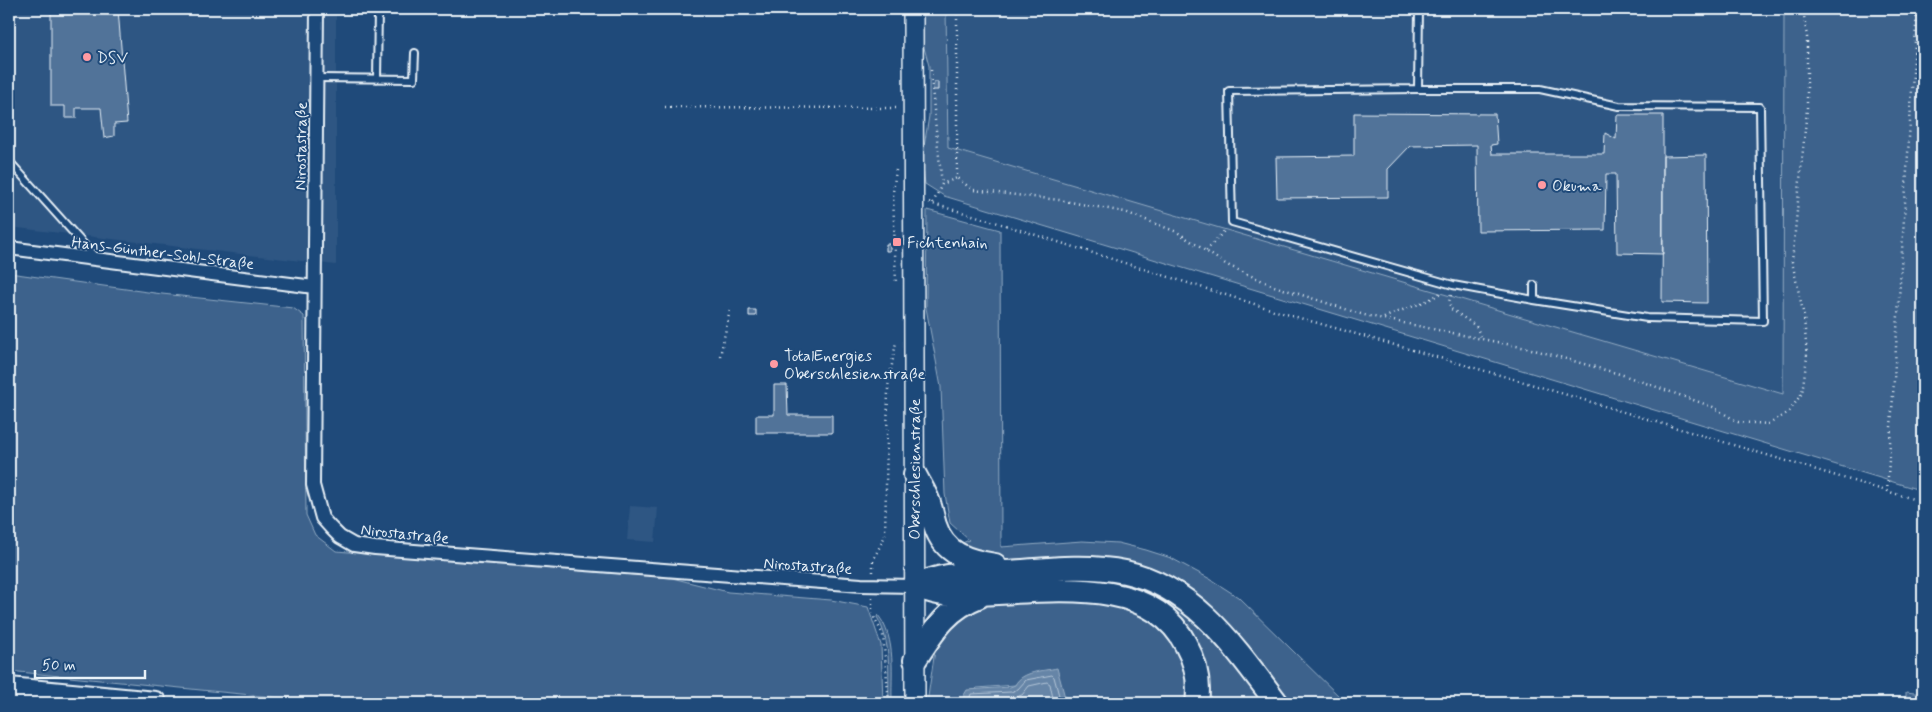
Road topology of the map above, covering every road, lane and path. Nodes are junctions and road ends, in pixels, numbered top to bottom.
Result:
1 (317, 9) edge
2 (378, 9) edge
3 (913, 9) edge
4 (957, 9) edge
5 (1419, 9) edge
6 (1803, 9) edge
7 (1917, 9) edge
8 (415, 53) dead end
9 (931, 70) dead end
10 (318, 78) junction
11 (377, 79) junction
12 (1418, 89) junction
13 (665, 107) dead end
14 (897, 108) dead end
15 (9, 161) edge
16 (957, 178) junction
17 (942, 184) junction
18 (1232, 222) junction
19 (9, 248) edge
20 (1206, 251) junction
21 (98, 260) junction
22 (1453, 285) junction
23 (1534, 285) dead end
24 (314, 287) junction
25 (1534, 300) junction
26 (730, 310) dead end
27 (1383, 319) junction
28 (1482, 339) junction
29 (897, 340) dead end
30 (720, 356) dead end
31 (915, 475) junction
32 (1887, 492) junction
33 (1923, 502) edge
34 (1038, 570) junction
35 (873, 586) junction
36 (914, 586) junction
37 (987, 593) junction
38 (915, 660) junction
39 (9, 688) edge
40 (155, 703) edge
41 (889, 703) edge
42 (915, 703) edge
43 (1197, 703) edge
44 (1277, 703) edge

1 - 10 street, Nirostastraße
2 - 11 lane
3 - 31 main road, Oberschlesienstraße
4 - 16 path
5 - 12 lane
6 - 28 path
7 - 32 path
8 - 11 lane
9 - 17 path
10 - 11 lane
10 - 24 street, Nirostastraße
12 - 18 lane
12 - 25 lane
13 - 14 path
15 - 21 lane
16 - 17 path
16 - 20 path
17 - 32 path
18 - 20 path
18 - 22 lane
19 - 21 street, Hans-Günther-Sohl-Straße
20 - 27 path
21 - 24 street, Hans-Günther-Sohl-Straße
22 - 25 lane
22 - 27 path
22 - 28 path
23 - 25 lane
24 - 35 street, Nirostastraße
26 - 30 path
27 - 28 path
29 - 35 path
31 - 34 highway
31 - 36 main road, Oberschlesienstraße
32 - 33 path
34 - 36 highway
34 - 44 highway
35 - 36 street, Nirostastraße
35 - 41 path
36 - 37 highway
36 - 38 main road, Oberschlesienstraße
37 - 38 highway
37 - 43 highway
38 - 42 main road, Oberschlesienstraße
39 - 40 highway

